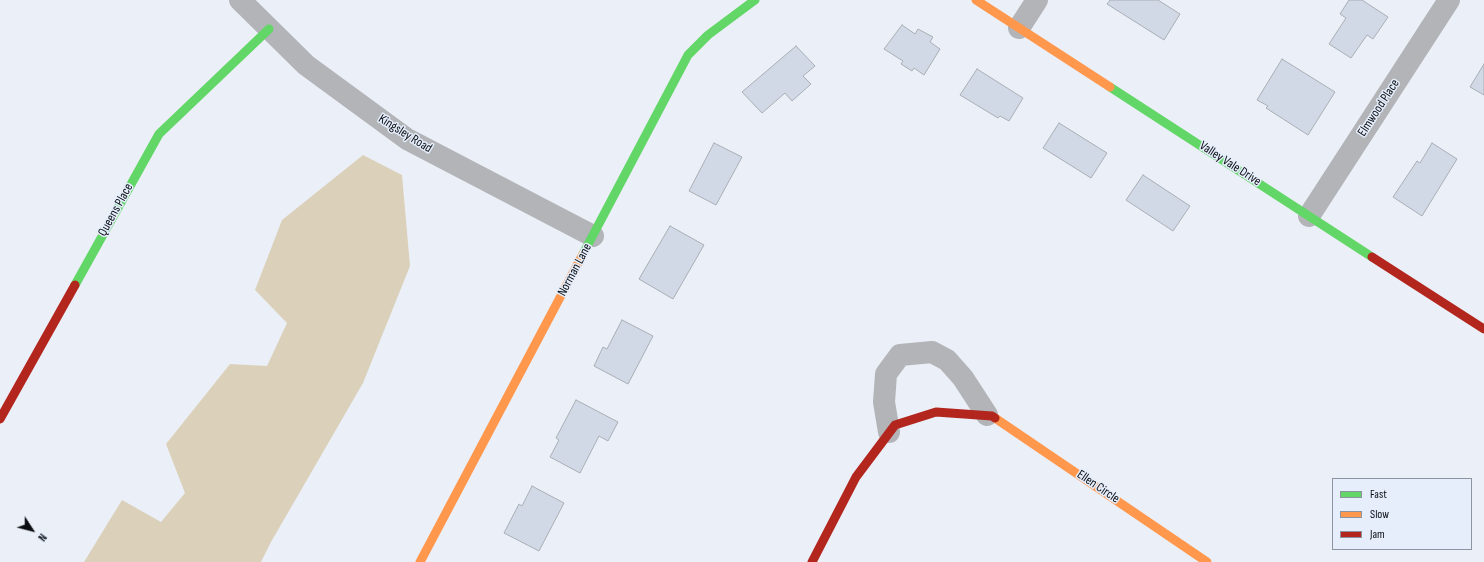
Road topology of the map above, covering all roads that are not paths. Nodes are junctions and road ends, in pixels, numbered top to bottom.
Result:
1 (240, 0) edge
2 (755, 0) edge
3 (976, 0) edge
4 (1037, 0) edge
5 (1449, 0) edge
6 (1019, 28) junction
7 (269, 29) junction
8 (1309, 216) junction
9 (593, 236) junction
10 (1484, 329) edge
11 (987, 415) junction
12 (0, 419) edge
13 (889, 432) junction
14 (426, 560) edge
15 (812, 562) edge
16 (1207, 562) edge

1 - 7 street, Kingsley Road
2 - 9 street, Norman Lane
3 - 6 street, Valley Vale Drive
4 - 6 street
5 - 8 street, Elmwood Place
6 - 8 street, Valley Vale Drive
7 - 9 street, Kingsley Road
7 - 12 street, Queens Place
8 - 10 street, Valley Vale Drive
9 - 14 street, Norman Lane
11 - 13 street, Ellen Circle
11 - 13 street, Ellen Circle
11 - 16 street, Ellen Circle
13 - 15 street, Ellen Circle

